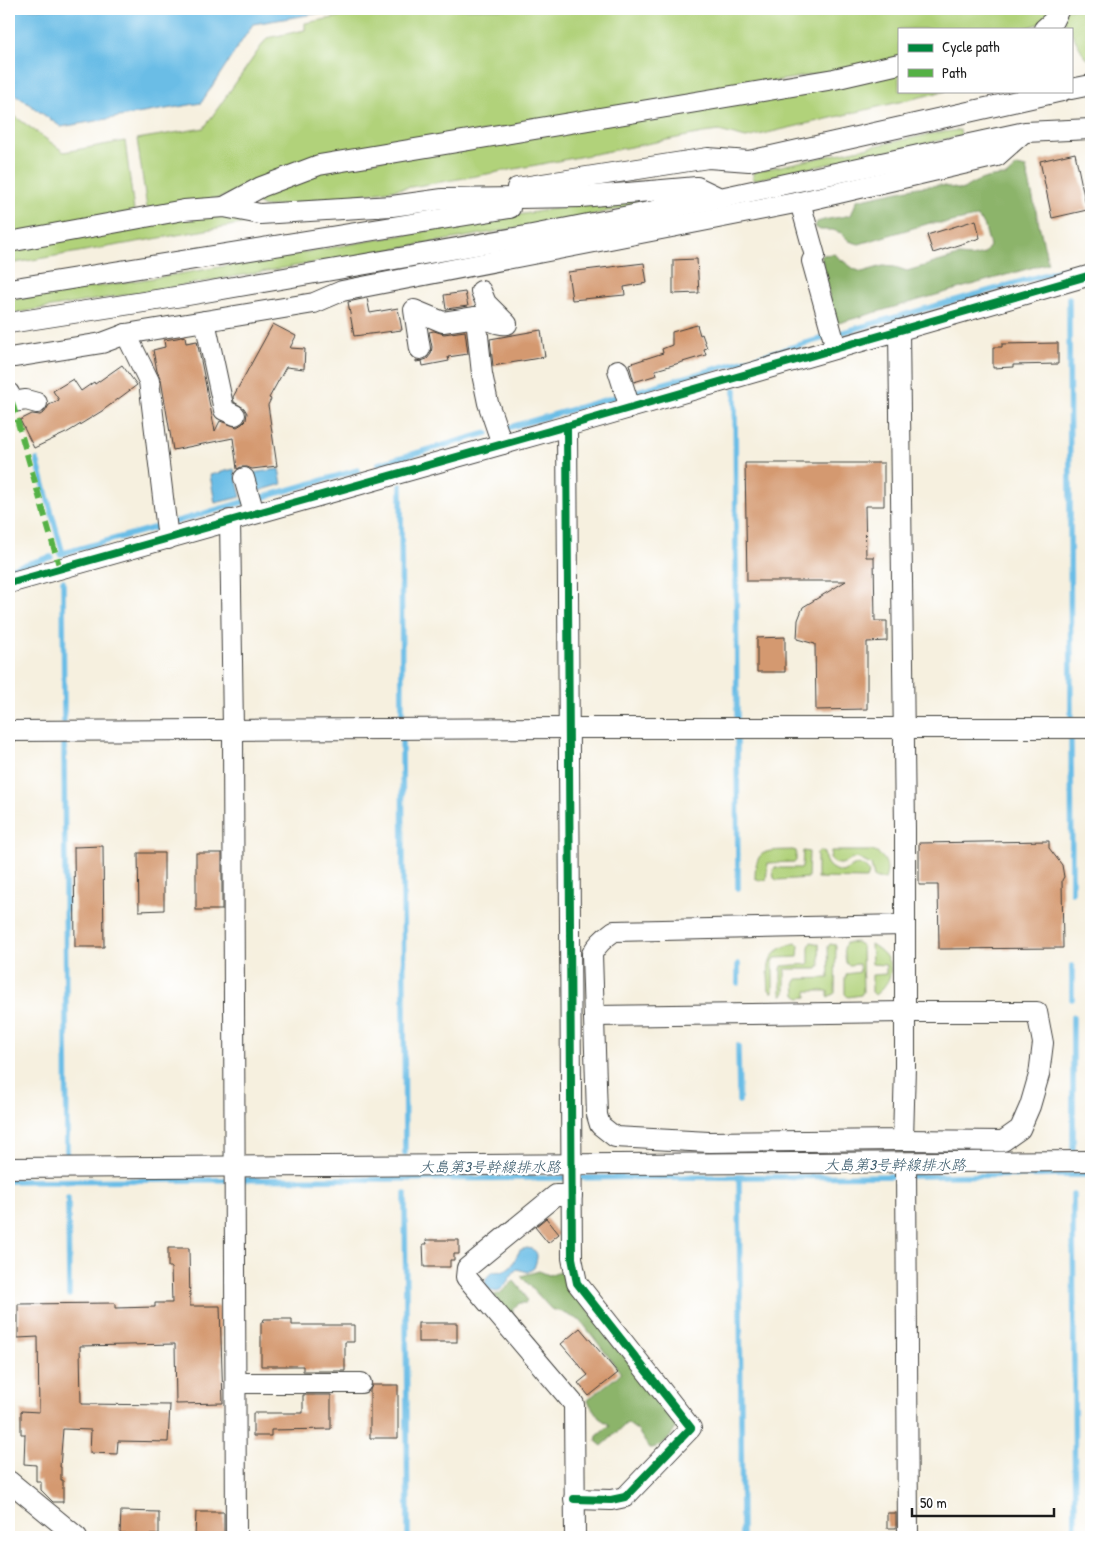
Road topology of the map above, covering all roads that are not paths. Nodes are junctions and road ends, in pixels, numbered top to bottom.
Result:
1 (1060, 9) edge
2 (1045, 28) edge
3 (898, 64) edge
4 (1091, 85) edge
5 (1072, 89) edge
6 (1058, 92) edge
7 (1091, 129) edge
8 (1025, 132) junction
9 (580, 197) junction
10 (720, 198) junction
11 (443, 199) junction
12 (800, 202) junction
13 (224, 207) junction
14 (9, 242) edge
15 (1091, 275) edge
16 (9, 289) edge
17 (481, 291) dead end
18 (476, 317) junction
19 (205, 321) junction
20 (9, 323) edge
21 (899, 330) junction
22 (126, 334) junction
23 (836, 348) junction
24 (420, 349) dead end
25 (9, 358) edge
26 (618, 370) dead end
27 (9, 393) edge
28 (37, 403) dead end
29 (630, 408) junction
30 (234, 415) dead end
31 (567, 426) junction
32 (502, 444) junction
33 (244, 478) dead end
34 (254, 513) junction
35 (230, 520) junction
36 (168, 539) junction
37 (9, 583) edge
38 (569, 728) junction
39 (904, 728) junction
40 (1091, 728) edge
41 (233, 730) junction
42 (9, 731) edge
43 (904, 925) junction
44 (905, 1012) junction
45 (594, 1016) junction
46 (903, 1140) junction
47 (1091, 1161) edge
48 (9, 1168) edge
49 (906, 1172) junction
50 (234, 1176) junction
51 (572, 1180) junction
52 (236, 1383) junction
53 (361, 1383) dead end
54 (9, 1481) edge
55 (574, 1499) junction
56 (77, 1537) edge
57 (236, 1537) edge
58 (575, 1537) edge
59 (908, 1537) edge

1 - 2 street
3 - 13 street
4 - 5 street
6 - 11 street
7 - 8 street
8 - 10 street
8 - 12 street
9 - 10 street
9 - 11 street
9 - 16 street
10 - 20 street
11 - 13 street
12 - 19 street
12 - 23 street
13 - 14 street
15 - 21 street
17 - 18 street
18 - 24 street
18 - 32 street
19 - 22 street
19 - 30 street
21 - 23 street
21 - 39 street
22 - 25 street
22 - 36 street
23 - 29 street
26 - 29 street
27 - 28 street
29 - 31 street
31 - 32 street
31 - 38 street
32 - 34 street
33 - 34 street
34 - 35 street
35 - 36 street
35 - 41 street
36 - 37 street
38 - 39 street
38 - 41 street
38 - 51 street
39 - 40 street
39 - 43 street
41 - 42 street
41 - 50 street
43 - 44 street
43 - 45 street
44 - 45 street
44 - 46 street
44 - 46 street
45 - 46 street
47 - 49 street
48 - 50 street
49 - 51 street
49 - 59 street
50 - 51 street
50 - 52 street
51 - 55 street
51 - 55 street
52 - 53 street
52 - 57 street
54 - 56 street
55 - 58 street

